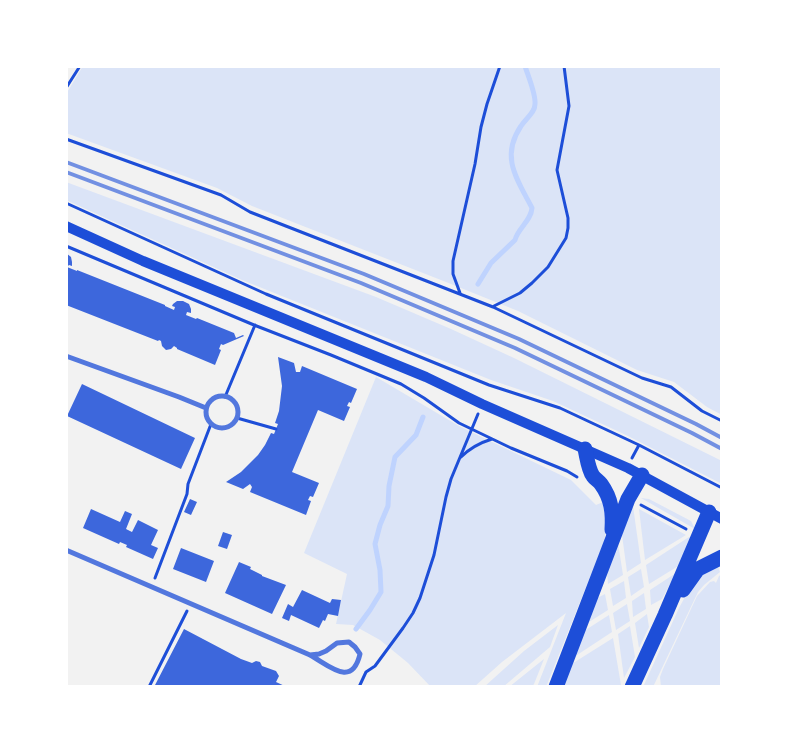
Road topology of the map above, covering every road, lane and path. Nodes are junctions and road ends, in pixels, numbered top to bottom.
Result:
1 (80, 66) edge
2 (500, 66) edge
3 (564, 66) edge
4 (66, 88) edge
5 (66, 139) edge
6 (66, 203) edge
7 (66, 226) edge
8 (66, 246) edge
9 (460, 293) junction
10 (493, 306) junction
11 (261, 310) junction
12 (254, 325) junction
13 (66, 356) edge
14 (225, 397) junction
15 (206, 408) junction
16 (237, 418) junction
17 (722, 421) edge
18 (211, 424) junction
19 (472, 428) junction
20 (276, 429) dead end
21 (492, 439) junction
22 (638, 445) junction
23 (585, 449) junction
24 (459, 459) junction
25 (628, 468) junction
26 (642, 475) junction
27 (580, 479) dead end
28 (722, 488) edge
29 (628, 499) junction
30 (716, 515) edge
31 (700, 536) junction
32 (612, 541) junction
33 (66, 550) edge
34 (722, 557) edge
35 (151, 587) junction
36 (191, 604) junction
37 (665, 615) junction
38 (310, 655) junction
39 (149, 687) edge
40 (359, 687) edge
41 (556, 687) edge
42 (632, 687) edge

1 - 4 path
2 - 9 path
3 - 10 path
5 - 9 path
6 - 22 path
7 - 11 main road
8 - 12 path
9 - 10 path
10 - 17 path
11 - 12 path
11 - 23 main road
12 - 14 path
12 - 19 path
13 - 15 street
14 - 15 street
14 - 16 street
15 - 18 street
16 - 18 street
16 - 20 path
18 - 35 path
19 - 21 path
19 - 24 path
21 - 24 path
21 - 27 path
22 - 25 path
22 - 28 path
23 - 25 main road
23 - 32 highway
24 - 40 path
25 - 26 main road
26 - 29 highway
26 - 30 main road
29 - 31 path
29 - 32 highway
30 - 31 highway
31 - 37 highway
32 - 41 highway
33 - 35 street
34 - 37 highway
35 - 36 street
36 - 38 street
36 - 39 path
37 - 42 highway
38 - 38 street

